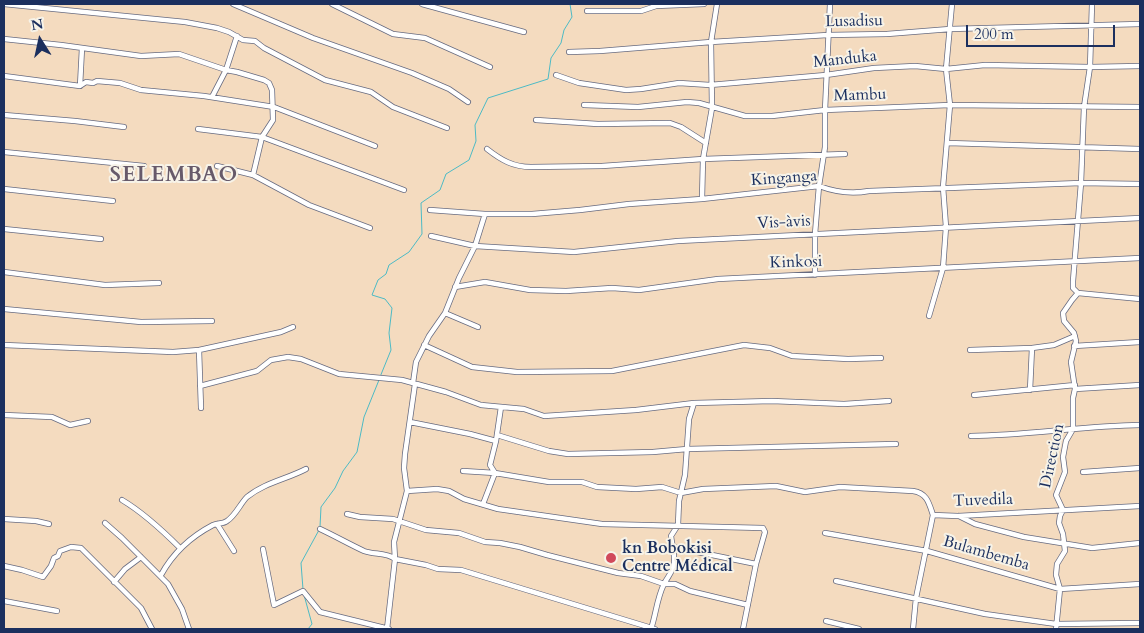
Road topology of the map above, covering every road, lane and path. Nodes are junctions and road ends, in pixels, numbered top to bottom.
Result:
1 (4, 4) edge
2 (233, 4) edge
3 (332, 4) edge
4 (422, 4) edge
5 (704, 4) edge
6 (717, 4) edge
7 (830, 4) edge
8 (952, 4) edge
9 (1092, 4) edge
10 (587, 11) dead end
11 (1140, 24) edge
12 (1091, 25) junction
13 (950, 29) junction
14 (524, 32) dead end
15 (828, 35) junction
16 (237, 36) junction
17 (4, 39) edge
18 (711, 42) junction
19 (82, 48) junction
20 (569, 52) dead end
21 (1140, 66) edge
22 (490, 67) dead end
23 (1090, 67) junction
24 (946, 69) junction
25 (226, 70) junction
26 (556, 75) dead end
27 (826, 75) junction
28 (4, 76) edge
29 (710, 84) junction
30 (80, 86) junction
31 (212, 97) junction
32 (468, 102) dead end
33 (584, 105) dead end
34 (950, 106) junction
35 (274, 107) junction
36 (1084, 107) junction
37 (1140, 107) edge
38 (712, 108) junction
39 (825, 110) junction
40 (4, 115) edge
41 (536, 120) dead end
42 (124, 127) dead end
43 (447, 128) dead end
44 (198, 129) dead end
45 (262, 137) junction
46 (706, 143) junction
47 (948, 143) junction
48 (376, 146) dead end
49 (1082, 148) junction
50 (487, 149) dead end
51 (1140, 149) edge
52 (4, 152) edge
53 (824, 154) junction
54 (845, 154) dead end
55 (703, 159) junction
56 (144, 166) dead end
57 (217, 166) dead end
58 (253, 176) junction
59 (1081, 183) junction
60 (1140, 184) edge
61 (819, 186) junction
62 (943, 187) junction
63 (4, 188) edge
64 (404, 190) dead end
65 (702, 199) junction
66 (113, 201) dead end
67 (430, 210) dead end
68 (485, 214) junction
69 (1140, 218) edge
70 (1077, 221) junction
71 (946, 227) junction
72 (4, 228) edge
73 (370, 228) dead end
74 (815, 234) junction
75 (431, 236) dead end
76 (101, 239) dead end
77 (476, 246) junction
78 (1140, 258) edge
79 (1074, 261) junction
80 (942, 268) junction
81 (4, 272) edge
82 (815, 275) junction
83 (159, 283) dead end
84 (455, 287) junction
85 (1078, 293) junction
86 (1140, 299) edge
87 (4, 310) edge
88 (445, 314) junction
89 (929, 316) dead end
90 (212, 321) dead end
91 (293, 327) dead end
92 (478, 327) dead end
93 (1075, 336) junction
94 (1140, 342) edge
95 (4, 345) edge
96 (424, 345) junction
97 (1074, 346) junction
98 (1032, 348) junction
99 (199, 350) junction
100 (970, 350) dead end
101 (881, 358) dead end
102 (414, 383) junction
103 (1140, 385) edge
104 (200, 386) junction
105 (1075, 387) junction
106 (1030, 390) junction
107 (974, 395) dead end
108 (888, 401) dead end
109 (694, 403) junction
110 (201, 408) dead end
111 (501, 408) junction
112 (4, 415) edge
113 (88, 421) dead end
114 (410, 422) junction
115 (1140, 425) edge
116 (1073, 429) junction
117 (497, 435) junction
118 (971, 436) dead end
119 (496, 442) junction
120 (896, 444) dead end
121 (687, 449) junction
122 (1140, 468) edge
123 (306, 469) dead end
124 (463, 470) dead end
125 (1083, 472) dead end
126 (495, 474) junction
127 (407, 491) junction
128 (681, 493) junction
129 (122, 500) dead end
130 (483, 504) junction
131 (1140, 506) edge
132 (1063, 510) junction
133 (347, 514) dead end
134 (933, 515) junction
135 (958, 516) junction
136 (4, 519) edge
137 (399, 520) junction
138 (105, 523) dead end
139 (49, 524) dead end
140 (217, 524) junction
141 (678, 525) junction
142 (320, 529) dead end
143 (825, 533) dead end
144 (1140, 543) edge
145 (1064, 544) junction
146 (673, 547) junction
147 (180, 548) junction
148 (264, 549) dead end
149 (234, 551) dead end
150 (927, 551) junction
151 (141, 557) junction
152 (395, 559) junction
153 (756, 564) junction
154 (4, 566) edge
155 (161, 575) junction
156 (836, 581) dead end
157 (114, 582) junction
158 (664, 584) junction
159 (1140, 584) edge
160 (1060, 589) junction
161 (916, 598) junction
162 (4, 601) edge
163 (748, 606) junction
164 (57, 611) dead end
165 (826, 621) dead end
166 (1140, 623) edge
167 (1056, 627) edge
168 (152, 629) edge
169 (189, 629) edge
170 (388, 629) edge
171 (653, 629) edge
172 (743, 629) edge
173 (859, 629) edge
174 (913, 629) edge

1 - 16 street
2 - 32 street
3 - 22 street
4 - 14 street
5 - 10 street
6 - 18 street
7 - 15 street
8 - 13 street
9 - 12 street
11 - 12 street, Lusadisu
12 - 13 street, Lusadisu
12 - 23 street
13 - 15 street, Lusadisu
13 - 24 street
15 - 18 street, Lusadisu
15 - 27 street
16 - 25 street
16 - 43 street
17 - 19 street
18 - 20 street, Lusadisu
18 - 29 street
19 - 25 street
19 - 30 street
21 - 23 street, Manduka
23 - 24 street, Manduka
23 - 36 street
24 - 27 street, Manduka
24 - 34 street
25 - 31 street
25 - 35 street
26 - 29 street, Manduka
27 - 29 street, Manduka
27 - 39 street
28 - 30 street
29 - 38 street
30 - 31 street
31 - 35 street
33 - 38 street, Mambu
34 - 36 street, Mambu
34 - 39 street, Mambu
34 - 47 street
35 - 45 street
35 - 48 street
36 - 37 street, Mambu
36 - 49 street
38 - 39 street, Mambu
38 - 46 street
39 - 53 street
40 - 42 street
41 - 46 street
44 - 45 street
45 - 58 street
45 - 64 street
46 - 55 street
47 - 49 street
47 - 62 street
49 - 51 street
49 - 59 street
50 - 55 street
52 - 56 street
53 - 54 street
53 - 55 street
53 - 61 street
55 - 65 street
57 - 58 street
58 - 73 street
59 - 60 street, Kinganga
59 - 62 street, Kinganga
59 - 70 street
61 - 62 street, Kinganga
61 - 65 street, Kinganga
61 - 74 street
62 - 71 street
63 - 66 street
65 - 68 street, Kinganga
67 - 68 street, Kinganga
68 - 77 street
69 - 70 street, Vis-àvis
70 - 71 street, Vis-àvis
70 - 79 street
71 - 74 street, Vis-àvis
71 - 80 street
72 - 76 street
74 - 77 street, Vis-àvis
74 - 82 street
75 - 77 street, Vis-àvis
77 - 84 street
78 - 79 street, Kinkosi
79 - 80 street, Kinkosi
79 - 85 street
80 - 82 street, Kinkosi
80 - 89 street
81 - 83 street
82 - 84 street, Kinkosi
84 - 88 street
85 - 86 street
85 - 93 street
87 - 90 street
88 - 92 street
88 - 96 street
91 - 99 street
93 - 97 street, Direction
93 - 98 street
94 - 97 street
95 - 99 street
96 - 101 street
96 - 102 street
97 - 105 street, Direction
98 - 100 street
98 - 106 street
99 - 104 street
102 - 104 street
102 - 111 street
102 - 114 street
103 - 105 street
104 - 110 street
105 - 106 street
105 - 116 street, Direction
106 - 107 street
108 - 109 street
109 - 111 street
109 - 121 street
111 - 117 street
112 - 113 street
114 - 119 street
114 - 127 street
115 - 116 street
116 - 118 street
116 - 132 street, Direction
117 - 119 street
117 - 121 street
119 - 126 street
120 - 121 street
121 - 128 street
122 - 125 street
123 - 140 street
124 - 126 street
126 - 128 street
126 - 130 street
127 - 130 street
127 - 137 street
128 - 134 street, Tuvedila
128 - 141 street
129 - 147 street
130 - 141 street
131 - 132 street, Tuvedila
132 - 135 street, Tuvedila
132 - 145 street, Direction
133 - 137 street
134 - 135 street, Tuvedila
134 - 150 street
135 - 145 street
136 - 139 street
137 - 152 street
137 - 158 street
138 - 151 street
140 - 147 street
140 - 149 street
141 - 146 street
141 - 153 street
142 - 152 street
143 - 150 street, Bulambemba
144 - 145 street
145 - 160 street, Direction
146 - 153 street
146 - 158 street
147 - 155 street
148 - 170 street
150 - 160 street, Bulambemba
150 - 161 street
151 - 155 street
151 - 157 street
152 - 170 street
152 - 171 street
153 - 163 street
154 - 157 street
155 - 169 street
156 - 161 street
157 - 168 street
158 - 163 street
158 - 171 street
159 - 160 street, Bulambemba
160 - 167 street, Direction
161 - 167 street
161 - 174 street
162 - 164 street
163 - 172 street
165 - 173 street
166 - 167 street

